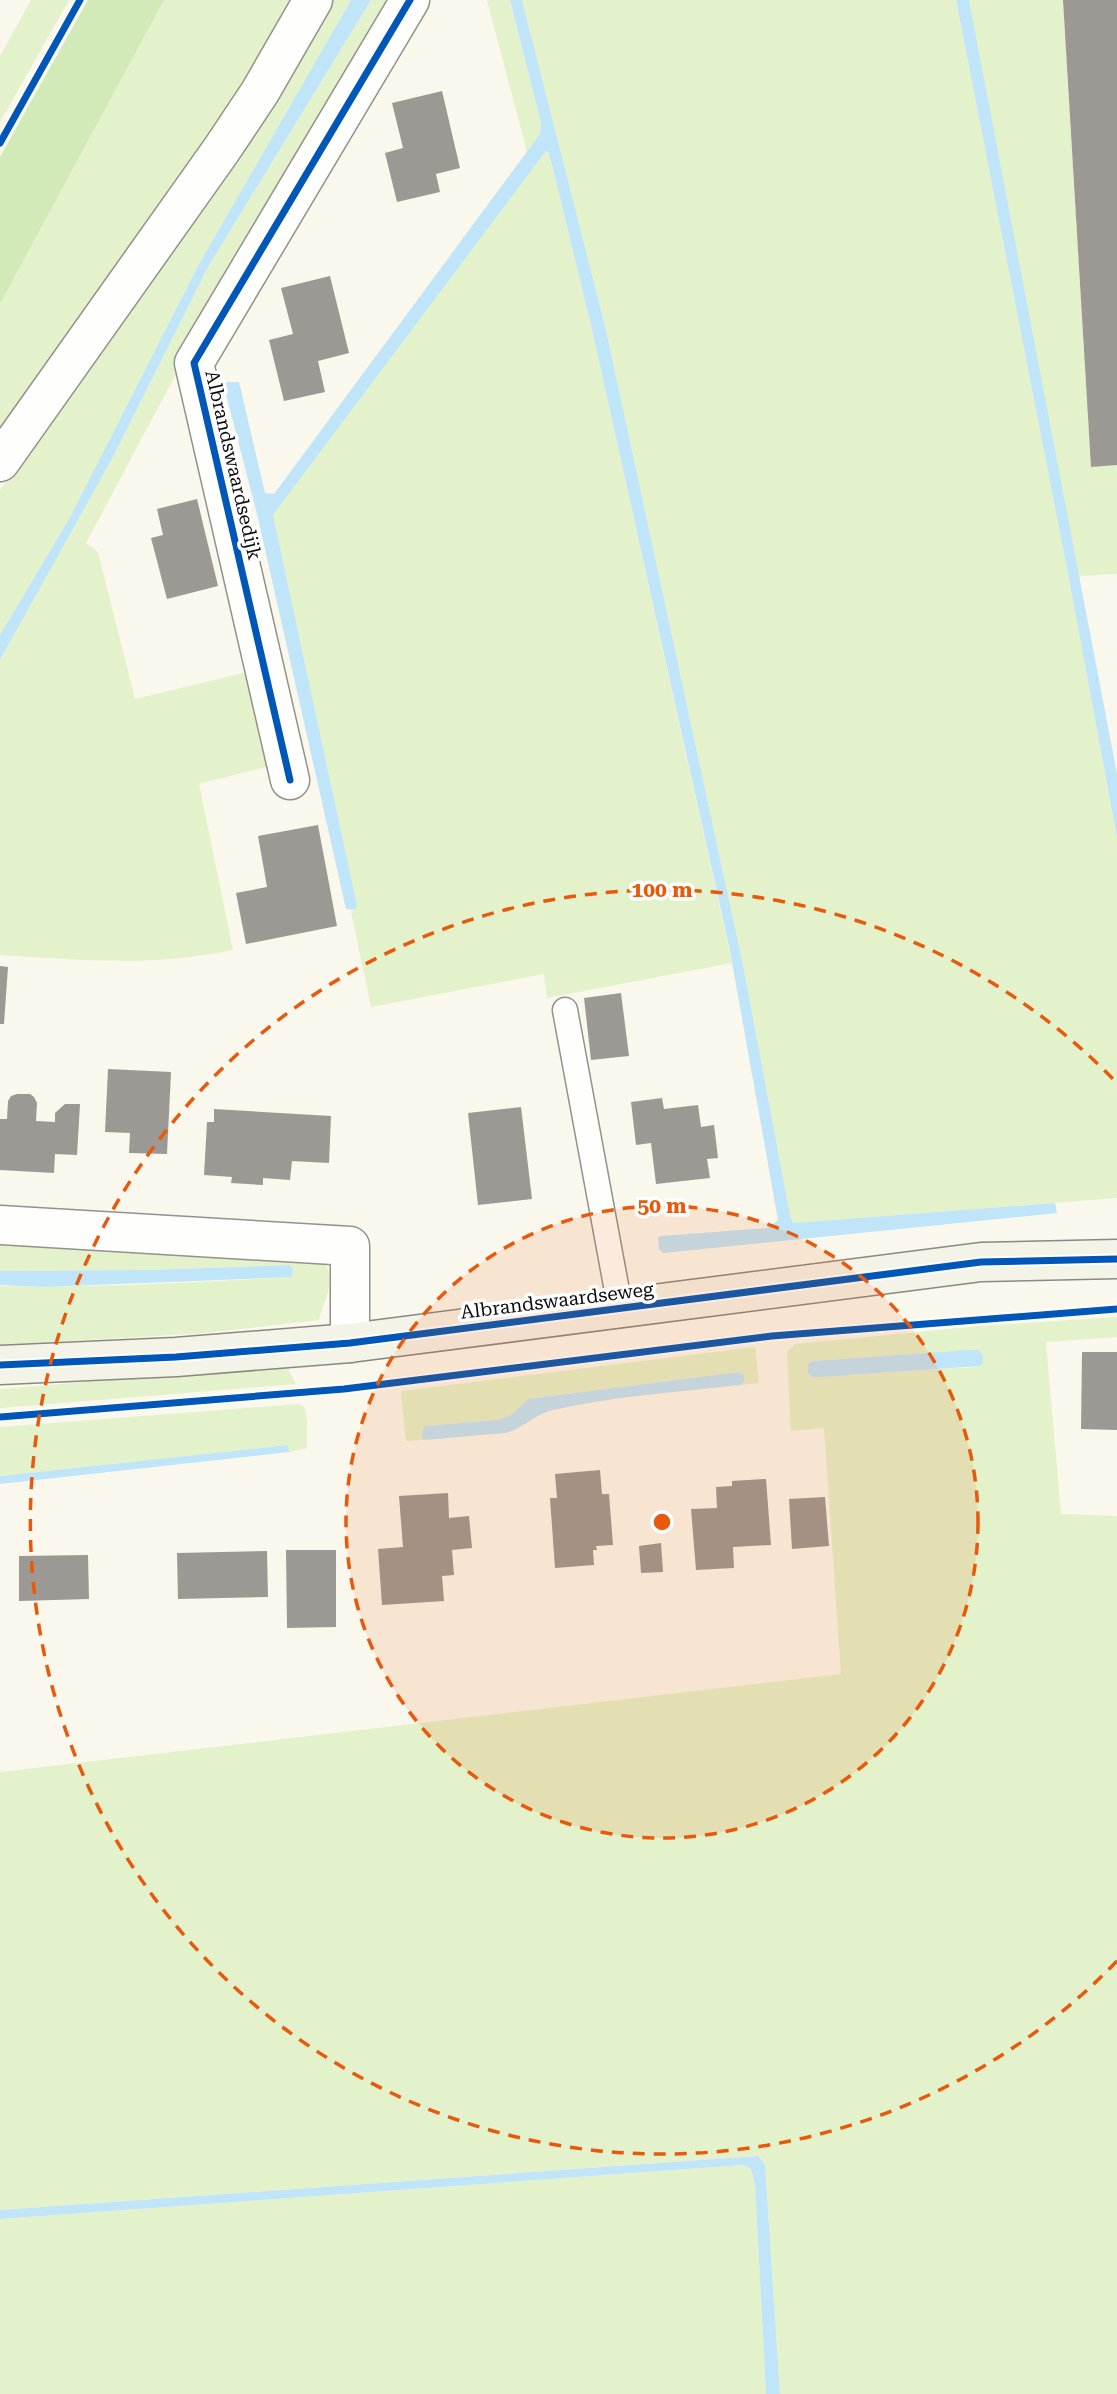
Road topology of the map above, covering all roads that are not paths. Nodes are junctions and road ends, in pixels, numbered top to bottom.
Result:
1 (313, 0) edge
2 (410, 0) edge
3 (0, 462) edge
4 (290, 780) dead end
5 (565, 1010) dead end
6 (0, 1225) edge
7 (1117, 1259) edge
8 (620, 1307) junction
9 (350, 1343) junction
10 (0, 1365) edge

1 - 3 street
2 - 4 street, Albrandswaardsedijk
5 - 8 lane, Albrandswaardseweg
6 - 9 street
7 - 8 street, Albrandswaardseweg
8 - 9 street, Albrandswaardseweg
9 - 10 street, Albrandswaardseweg

